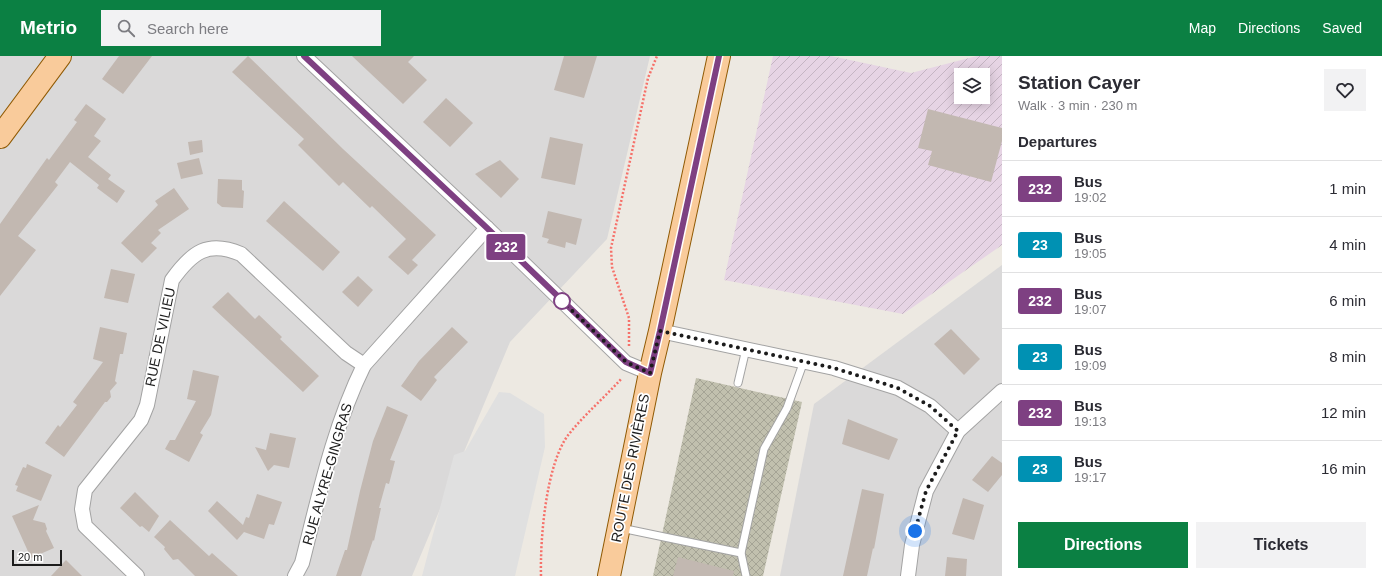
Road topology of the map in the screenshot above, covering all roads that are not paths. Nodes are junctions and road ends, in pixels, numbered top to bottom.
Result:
1 (60, 56) edge
2 (304, 56) edge
3 (720, 56) edge
4 (0, 137) edge
5 (487, 228) junction
6 (660, 331) junction
7 (746, 349) junction
8 (804, 361) junction
9 (364, 365) junction
10 (650, 373) junction
11 (738, 384) dead end
12 (1002, 391) edge
13 (958, 431) junction
14 (618, 528) junction
15 (741, 553) junction
16 (137, 576) edge
17 (295, 576) edge
18 (609, 576) edge
19 (746, 576) edge
20 (908, 576) edge

1 - 4 main road
2 - 5 street
3 - 6 main road, ROUTE DES RIVIÈRES
5 - 9 street, RUE ALYRE-GINGRAS
5 - 10 street
6 - 7 street
6 - 10 main road, ROUTE DES RIVIÈRES
7 - 8 street
7 - 11 lane
8 - 13 street
8 - 15 lane
9 - 16 street, RUE DE VILIEU
9 - 17 street, RUE ALYRE-GINGRAS
10 - 14 main road, ROUTE DES RIVIÈRES
12 - 13 street
13 - 20 street
14 - 15 lane
14 - 18 main road, ROUTE DES RIVIÈRES
15 - 19 lane

